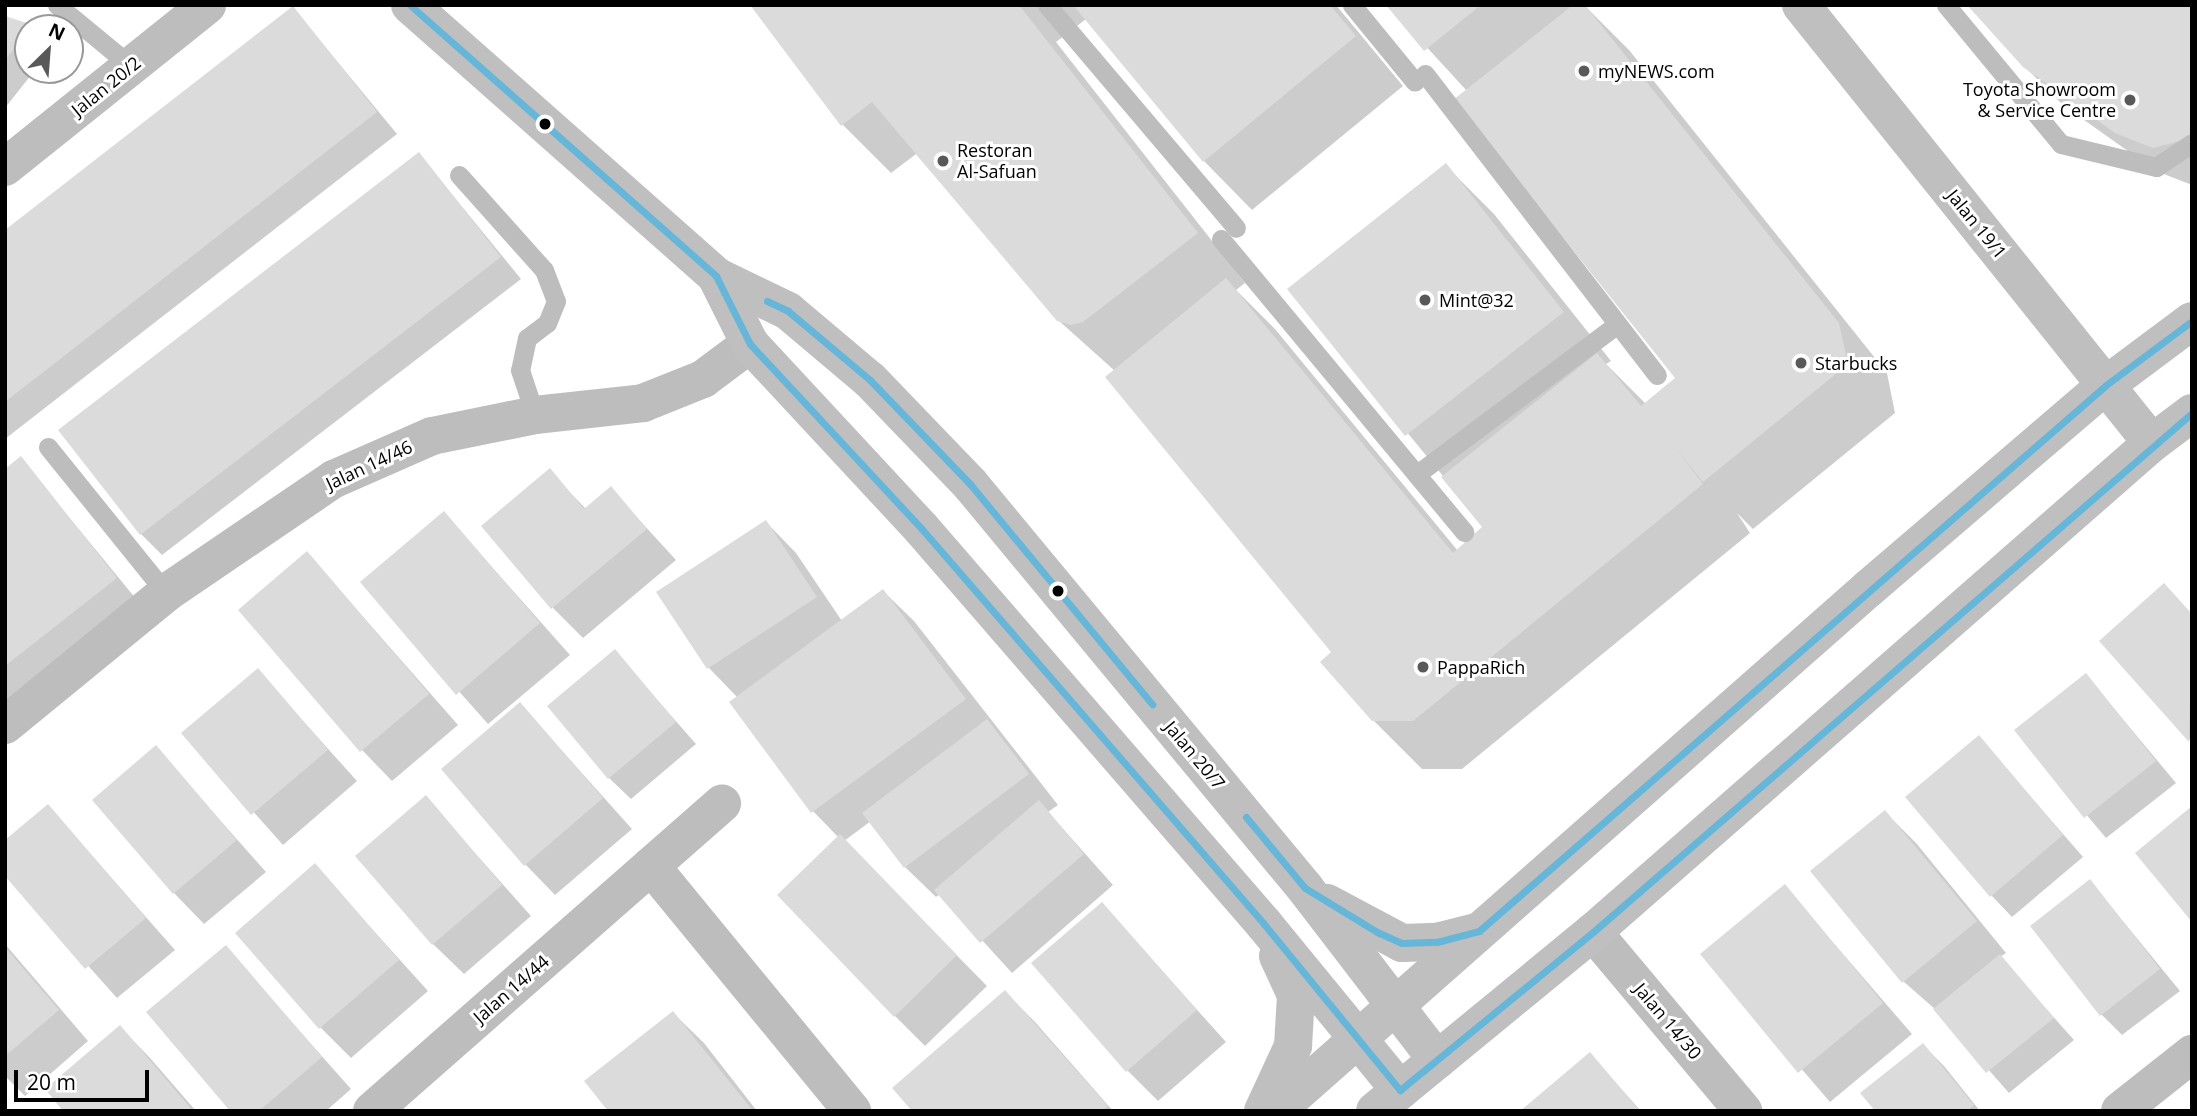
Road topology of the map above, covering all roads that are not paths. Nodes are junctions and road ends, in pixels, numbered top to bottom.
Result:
1 (57, 5) edge
2 (207, 5) edge
3 (410, 5) edge
4 (1047, 5) edge
5 (1352, 5) edge
6 (1801, 5) edge
7 (1946, 5) edge
8 (131, 66) junction
9 (2192, 143) edge
10 (5, 167) edge
11 (459, 175) dead end
12 (716, 276) junction
13 (2192, 321) edge
14 (1616, 325) junction
15 (750, 344) junction
16 (1657, 375) dead end
17 (2106, 385) junction
18 (2192, 413) edge
19 (535, 415) junction
20 (2152, 443) junction
21 (48, 447) dead end
22 (1417, 474) junction
23 (1464, 532) dead end
24 (166, 593) junction
25 (5, 725) edge
26 (722, 804) dead end
27 (651, 866) junction
28 (1305, 888) junction
29 (1264, 924) junction
30 (1479, 931) junction
31 (1593, 932) junction
32 (1395, 1005) junction
33 (1358, 1037) junction
34 (2192, 1054) edge
35 (1437, 1060) junction
36 (1387, 1100) edge
37 (372, 1111) edge
38 (852, 1111) edge
39 (1262, 1111) edge
40 (1276, 1111) edge
41 (1743, 1111) edge
42 (2120, 1111) edge

1 - 8 lane
2 - 8 street, Jalan 20/2
3 - 12 street, Jalan 20/7
4 - 22 lane
5 - 14 lane
6 - 17 street, Jalan 19/1
7 - 9 lane
8 - 10 street, Jalan 20/2
11 - 19 lane
12 - 15 street, Jalan 20/7
12 - 28 street, Jalan 20/7
13 - 17 street
14 - 16 lane
14 - 22 lane
15 - 19 street, Jalan 14/46
15 - 29 street, Jalan 20/7
17 - 20 street, Jalan 19/1
17 - 30 street
18 - 20 street
19 - 24 street, Jalan 14/46
20 - 31 street
21 - 24 lane
22 - 23 lane
24 - 25 street, Jalan 14/46
26 - 27 street, Jalan 14/44
27 - 37 street, Jalan 14/44
27 - 38 street
28 - 30 street
28 - 32 street, Jalan 20/7
29 - 33 street, Jalan 20/7
29 - 39 street
30 - 32 street
31 - 35 street
31 - 41 street, Jalan 14/30
32 - 33 street
32 - 35 street, Jalan 20/7
33 - 36 street, Jalan 20/7
33 - 40 street
34 - 42 street
35 - 36 street

